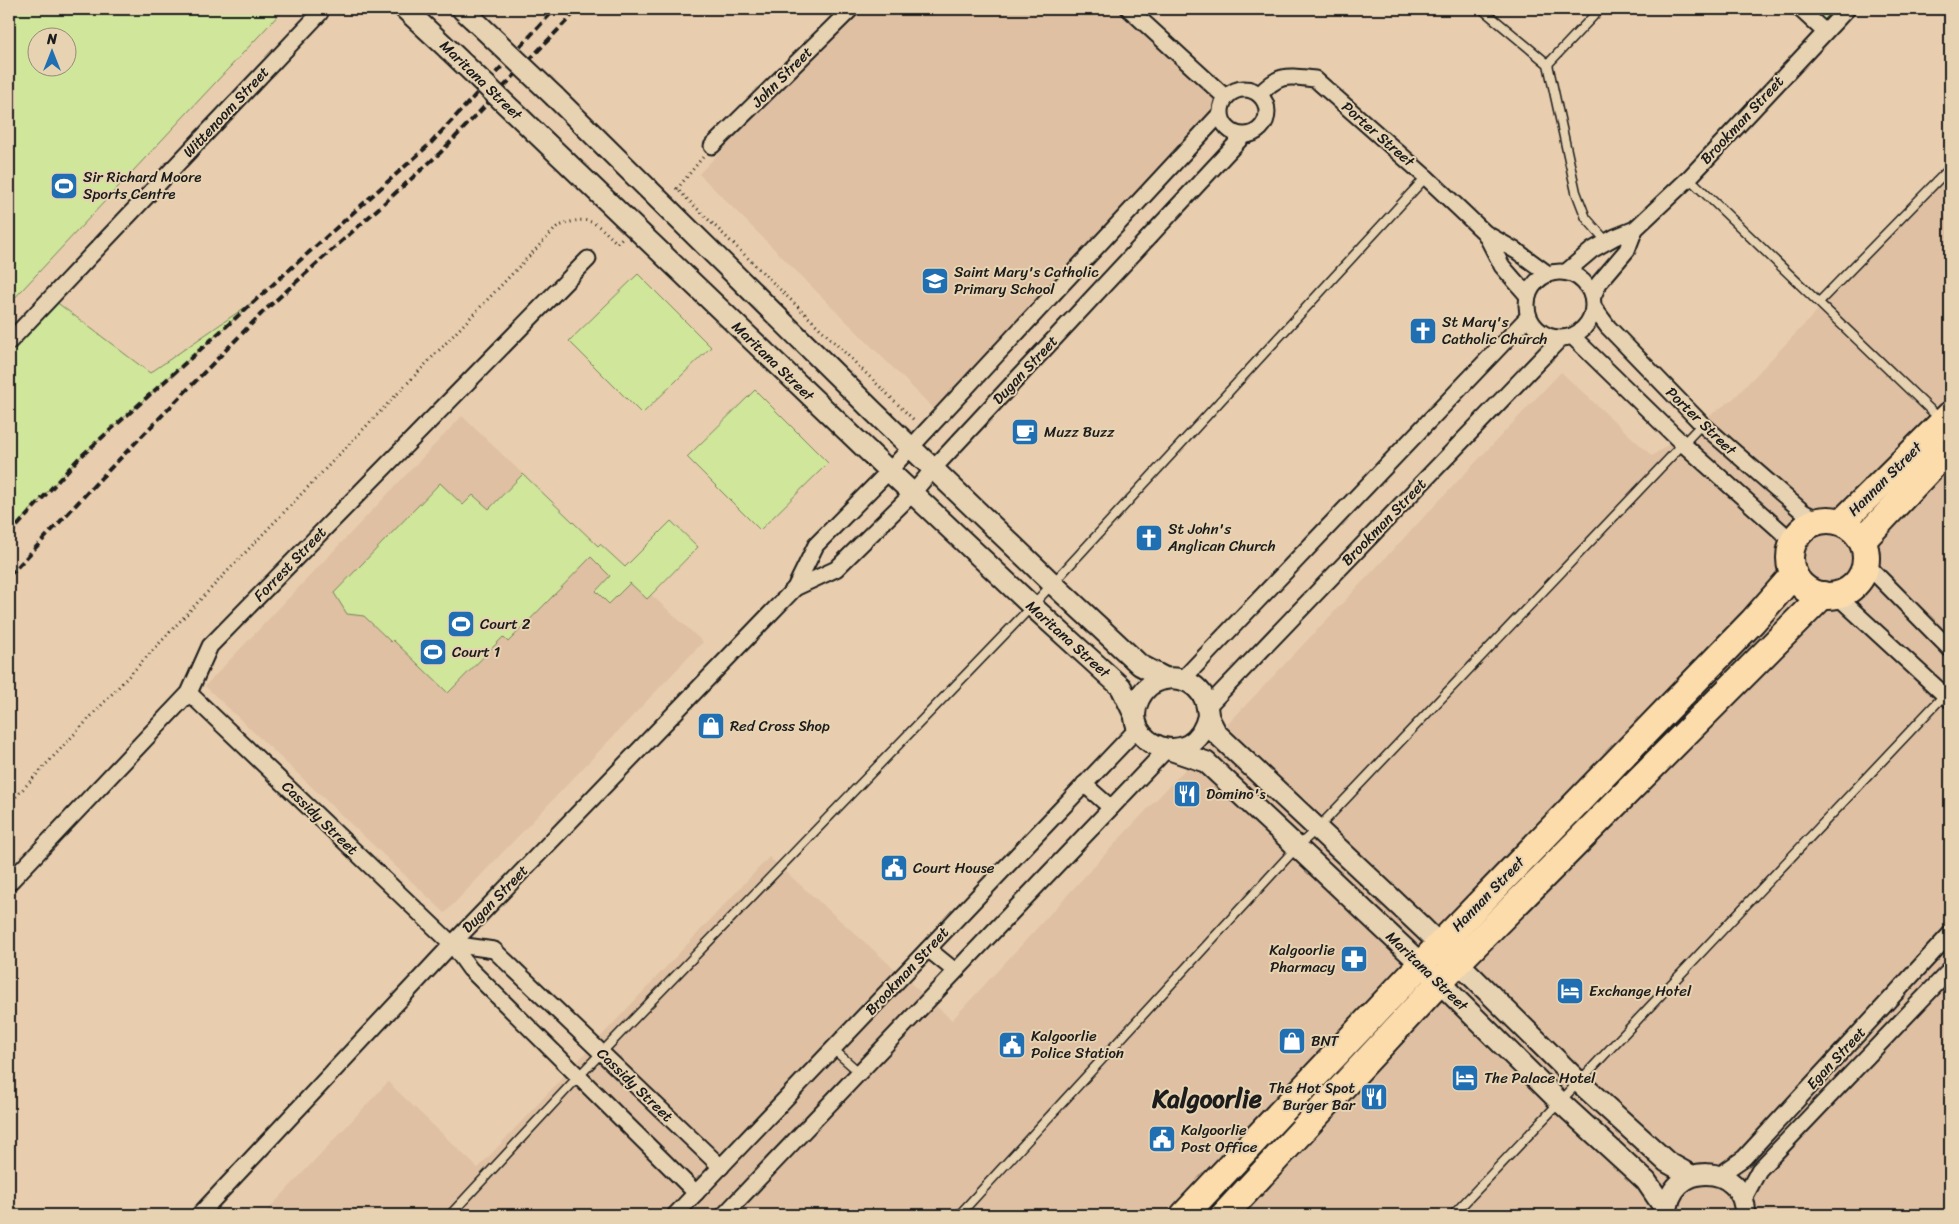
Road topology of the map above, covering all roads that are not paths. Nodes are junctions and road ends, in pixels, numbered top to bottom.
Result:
1 (405, 9) edge
2 (851, 9) edge
3 (1129, 9) edge
4 (1482, 9) edge
5 (1600, 9) edge
6 (1800, 9) edge
7 (1847, 9) edge
8 (320, 13) dead end
9 (467, 14) edge
10 (1825, 32) junction
11 (1548, 64) junction
12 (1260, 94) junction
13 (1225, 96) junction
14 (1220, 114) junction
15 (1243, 136) junction
16 (712, 146) road end
17 (1950, 168) edge
18 (1426, 177) junction
19 (1689, 178) junction
20 (1635, 229) junction
21 (1485, 233) junction
22 (1607, 242) junction
23 (588, 259) dead end
24 (1566, 272) junction
25 (1548, 274) junction
26 (1528, 296) junction
27 (1593, 302) junction
28 (1819, 302) junction
29 (1528, 317) junction
30 (1566, 338) junction
31 (9, 342) edge
32 (1947, 419) edge
33 (1702, 424) junction
34 (1683, 444) junction
35 (1950, 447) edge
36 (911, 448) junction
37 (933, 469) junction
38 (888, 472) junction
39 (912, 494) junction
40 (1831, 522) junction
41 (1793, 542) junction
42 (1864, 552) junction
43 (1794, 574) junction
44 (1053, 584) junction
45 (795, 588) junction
46 (1829, 595) junction
47 (1032, 606) junction
48 (1950, 649) edge
49 (1174, 679) junction
50 (189, 693) junction
51 (1948, 695) edge
52 (1208, 711) junction
53 (1137, 722) junction
54 (1168, 750) junction
55 (1084, 784) junction
56 (1110, 807) junction
57 (1318, 828) junction
58 (1297, 847) junction
59 (9, 883) edge
60 (1950, 934) edge
61 (452, 944) junction
62 (928, 949) junction
63 (1448, 953) junction
64 (1420, 964) junction
65 (1950, 970) edge
66 (955, 971) junction
67 (1438, 982) junction
68 (833, 1049) junction
69 (602, 1053) junction
70 (859, 1072) junction
71 (578, 1077) junction
72 (1579, 1082) junction
73 (1560, 1102) junction
74 (721, 1167) junction
75 (1692, 1176) junction
76 (1718, 1176) junction
77 (696, 1193) junction
78 (1744, 1207) edge
79 (1667, 1213) edge
80 (199, 1215) edge
81 (450, 1215) edge
82 (675, 1215) edge
83 (724, 1215) edge
84 (959, 1215) edge
85 (1184, 1215) edge
86 (1224, 1215) edge
87 (1453, 1215) edge

1 - 38 main road, Maritana Street, bridge
2 - 16 street, John Street
3 - 13 street
4 - 11 lane
5 - 11 lane
6 - 10 street
7 - 10 street, Brookman Street
8 - 31 street, Wittenoom Street
9 - 36 main road, Maritana Street, bridge
10 - 19 street, Brookman Street
11 - 22 lane
12 - 13 street
12 - 15 street
12 - 18 street, Porter Street
13 - 14 street
14 - 15 street
14 - 36 street, Dugan Street
15 - 37 street, Dugan Street
17 - 28 lane
18 - 21 street, Porter Street
18 - 44 lane
19 - 20 street, Brookman Street
19 - 28 lane
20 - 22 street, Brookman Street
20 - 27 street, Brookman Street
21 - 25 street, Porter Street
21 - 26 street, Porter Street
22 - 24 street, Brookman Street
23 - 50 street, Forrest Street
24 - 25 street
24 - 27 street
25 - 26 street
26 - 29 street
27 - 30 street
27 - 33 street, Porter Street
28 - 32 lane
29 - 30 street
29 - 49 street
30 - 34 street, Porter Street
30 - 52 street, Brookman Street
32 - 40 highway, Hannan Street
33 - 34 lane
33 - 40 street, Porter Street
34 - 41 street, Porter Street
34 - 57 lane
35 - 42 highway, Hannan Street
36 - 37 main road, Maritana Street
36 - 38 street, Dugan Street
37 - 39 street, Dugan Street
37 - 44 main road, Maritana Street
38 - 39 main road, Maritana Street
38 - 45 street, Dugan Street
39 - 45 street, Dugan Street
39 - 47 main road, Maritana Street
40 - 41 highway
40 - 42 highway
41 - 43 highway
42 - 46 highway
42 - 48 street
43 - 46 highway
43 - 63 highway, Hannan Street
44 - 47 lane
44 - 49 main road, Maritana Street
45 - 61 street, Dugan Street
46 - 51 street
46 - 63 highway, Hannan Street
47 - 53 main road, Maritana Street
47 - 69 lane
49 - 52 main road
49 - 53 main road
50 - 59 street, Forrest Street
50 - 61 street, Cassidy Street
51 - 72 lane
52 - 54 main road
52 - 57 main road, Maritana Street
53 - 54 main road
53 - 55 street, Brookman Street
54 - 56 street
54 - 58 main road, Maritana Street
55 - 56 street
55 - 62 street, Brookman Street
56 - 66 street
57 - 58 lane
57 - 63 main road, Maritana Street
58 - 64 main road, Maritana Street
58 - 84 lane
60 - 76 street, Egan Street
61 - 69 street, Cassidy Street
61 - 71 street, Cassidy Street
61 - 80 street, Dugan Street
62 - 66 street
62 - 68 street, Brookman Street
63 - 64 highway, Hannan Street
63 - 67 highway, Hannan Street
63 - 72 main road, Maritana Street
64 - 67 main road, Maritana Street
64 - 85 highway, Hannan Street
65 - 78 street, Egan Street
66 - 70 street
67 - 73 main road, Maritana Street
67 - 86 highway, Hannan Street
68 - 70 lane
68 - 74 street, Brookman Street
69 - 71 lane
69 - 74 street, Cassidy Street
70 - 83 street
71 - 77 street, Cassidy Street
71 - 81 lane
72 - 73 lane
72 - 75 main road, Maritana Street
73 - 79 main road, Maritana Street
73 - 87 lane
74 - 77 street, Brookman Street
75 - 76 main road
75 - 79 main road
76 - 78 main road
77 - 82 street, Brookman Street

